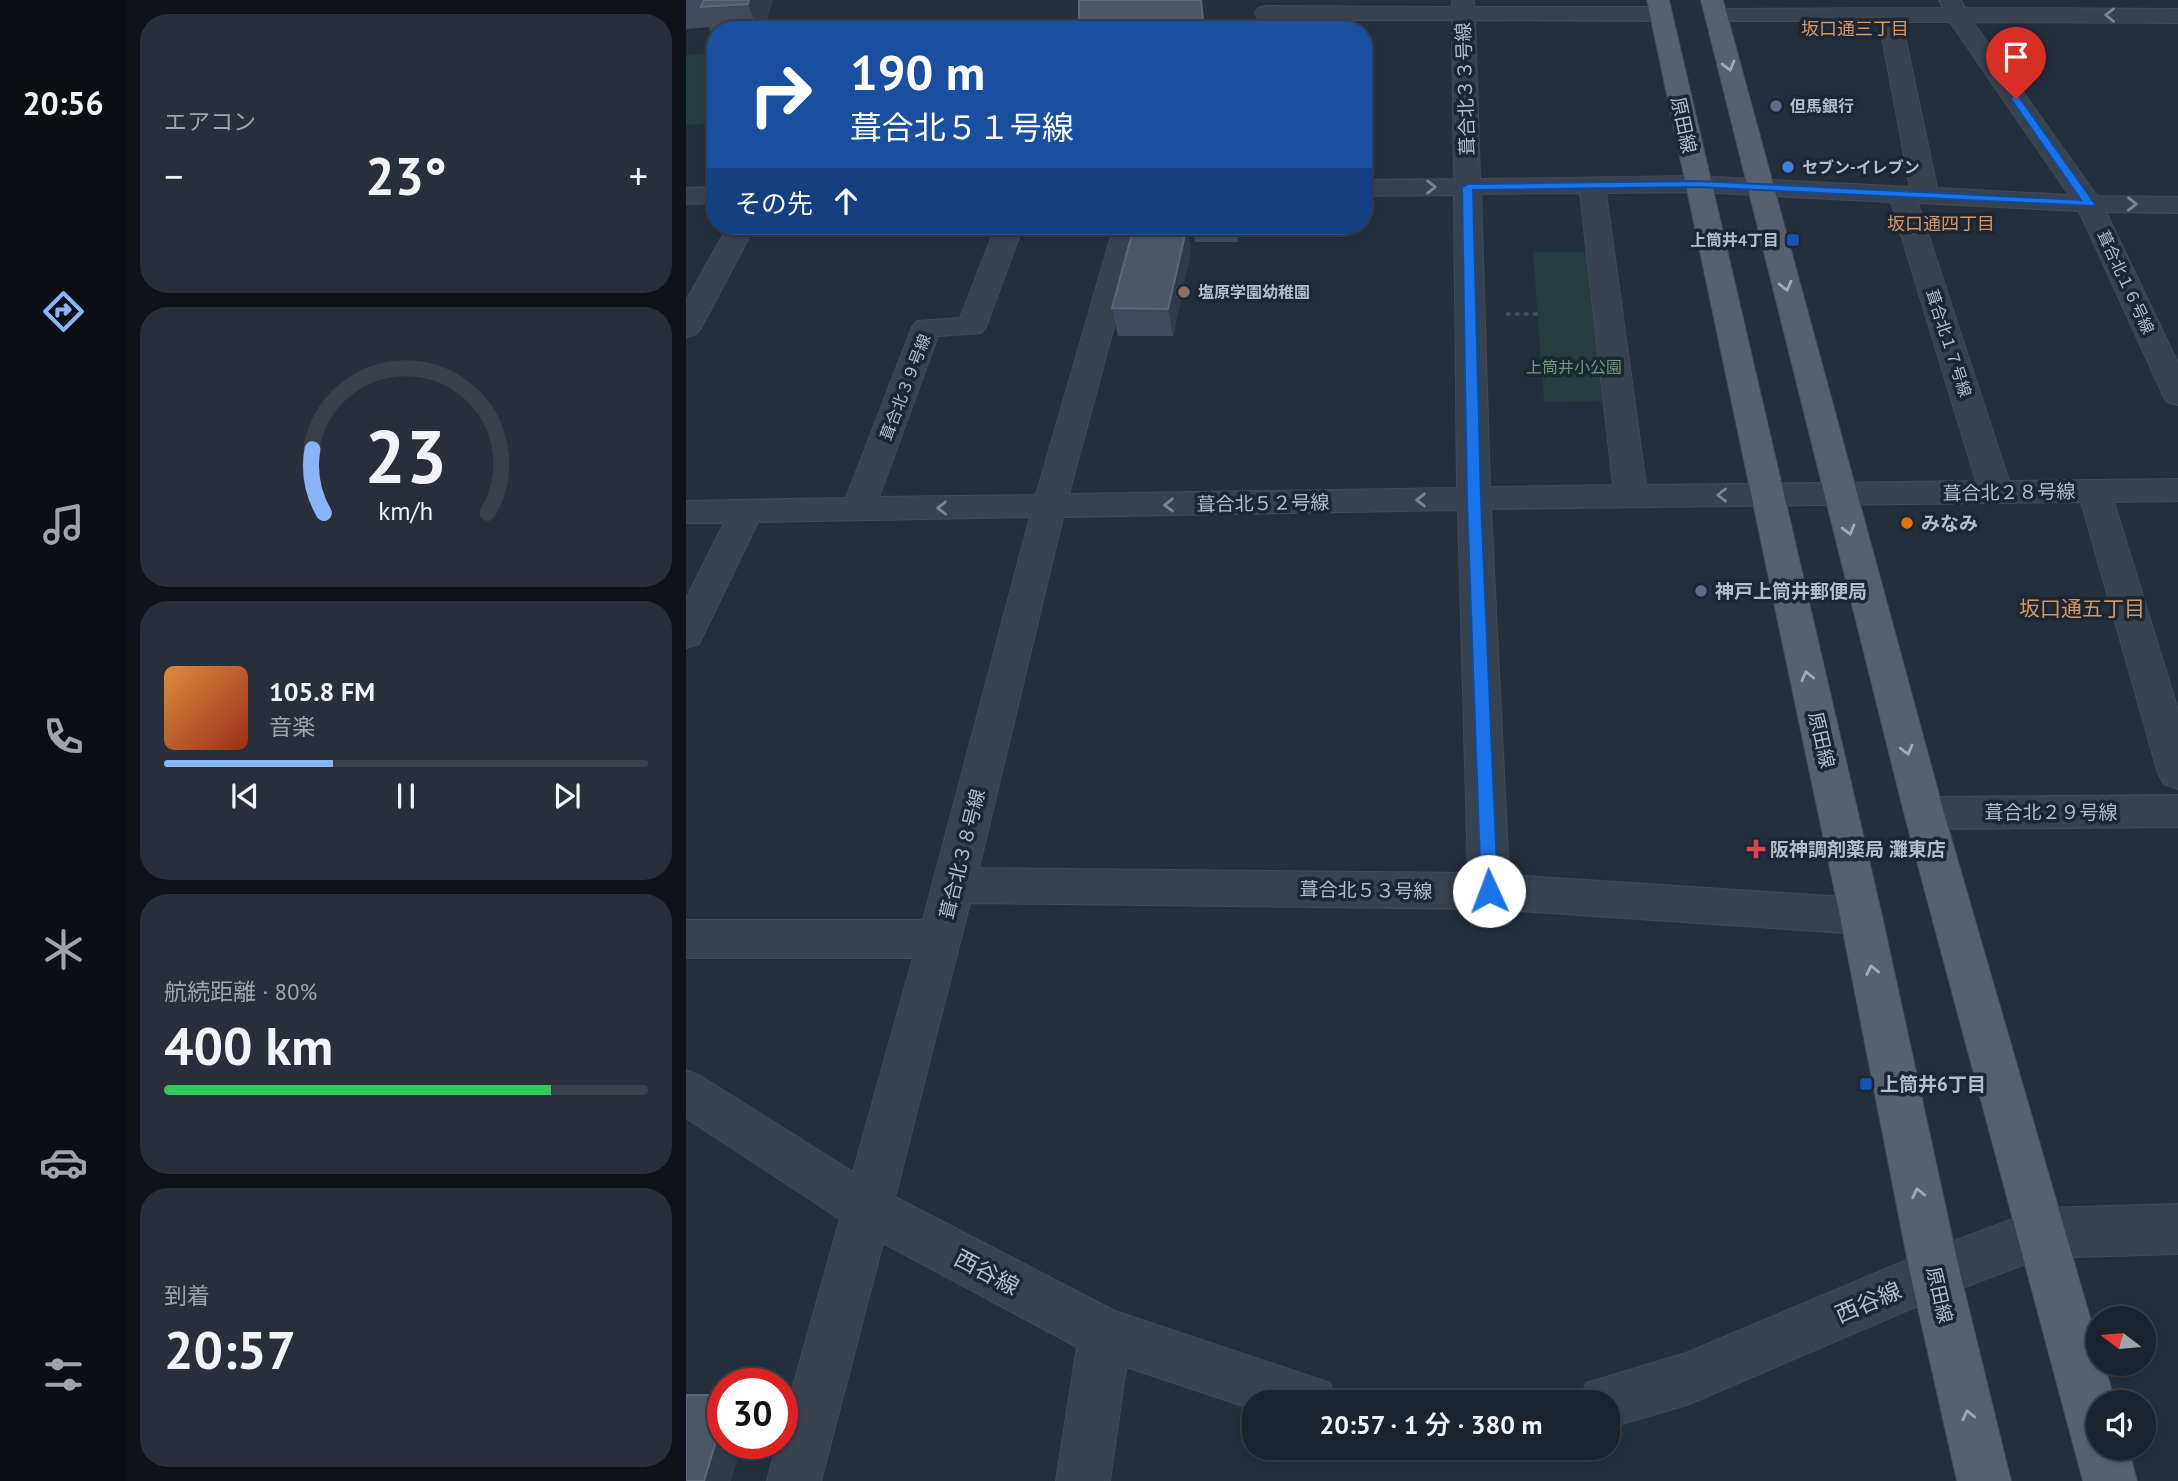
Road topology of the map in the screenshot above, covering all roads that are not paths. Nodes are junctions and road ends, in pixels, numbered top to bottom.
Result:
1 (1526, 7) edge
2 (1659, 7) edge
3 (1714, 7) edge
4 (1953, 7) edge
5 (1463, 8) edge
6 (2074, 8) edge
7 (1266, 13) dead end
8 (1889, 14) junction
9 (2178, 16) edge
10 (1326, 21) edge
11 (1343, 21) edge
12 (1697, 184) junction
13 (1592, 186) junction
14 (1468, 187) junction
15 (1761, 187) junction
16 (1372, 188) edge
17 (707, 195) edge
18 (1913, 195) junction
19 (686, 196) edge
20 (2089, 204) junction
21 (2178, 205) edge
22 (736, 235) edge
23 (1006, 235) edge
24 (1125, 235) edge
25 (686, 328) edge
26 (2178, 395) edge
27 (2094, 491) junction
28 (2178, 491) edge
29 (1996, 492) junction
30 (1840, 494) junction
31 (1767, 495) junction
32 (1631, 496) junction
33 (1474, 500) junction
34 (1049, 507) junction
35 (858, 510) junction
36 (686, 512) edge
37 (746, 512) junction
38 (686, 635) edge
39 (2178, 773) edge
40 (2178, 811) edge
41 (1924, 813) junction
42 (954, 885) junction
43 (1489, 891) junction
44 (1861, 916) junction
45 (686, 939) edge
46 (940, 939) junction
47 (686, 1092) edge
48 (866, 1208) junction
49 (2178, 1229) edge
50 (2042, 1233) junction
51 (1935, 1273) junction
52 (1105, 1334) junction
53 (1275, 1390) edge
54 (2086, 1393) edge
55 (1620, 1398) edge
56 (2104, 1460) edge
57 (794, 1481) edge
58 (1083, 1481) edge
59 (1984, 1481) edge
60 (2110, 1481) edge

1 - 2 street
1 - 5 street
2 - 12 main road, 原田線
3 - 8 street
3 -> 15 main road
4 - 6 street
4 - 8 street
4 - 20 street, 葺合北１６号線
5 - 11 street
5 - 14 street, 葺合北３３号線
9 -> 6 street
7 - 10 street
8 - 18 street, 葺合北１７号線
12 - 13 street
12 - 15 street
12 - 31 main road, 原田線
13 - 14 street
13 - 32 street
16 -> 14 street
14 - 33 street, 葺合北３３号線
15 - 18 street
15 -> 30 main road
17 - 19 street
18 - 20 street
18 - 29 street, 葺合北１７号線
20 -> 21 street
20 - 26 street, 葺合北１６号線
22 - 25 street
23 - 35 street, 葺合北３９号線
24 - 34 street, 葺合北３８号線
27 - 28 street, 葺合北２８号線
27 - 29 street, 葺合北２８号線
27 - 39 street
29 - 30 street, 葺合北２８号線
30 - 31 street, 葺合北５２号線
30 -> 41 main road
31 -> 32 street, 葺合北５２号線
44 -> 31 main road, 原田線
32 - 33 street, 葺合北５２号線
33 -> 34 street, 葺合北５２号線
33 - 43 street, 葺合北３３号線
34 -> 35 street, 葺合北５２号線
34 - 42 street, 葺合北３８号線
35 - 37 street, 葺合北５２号線
36 - 37 street, 葺合北５２号線
37 - 38 street
40 - 41 street, 葺合北２９号線
41 - 50 main road
42 - 43 street, 葺合北５３号線
42 - 46 street, 葺合北３８号線
43 - 44 street, 葺合北５３号線
51 -> 44 main road, 原田線
45 - 46 street
46 - 48 street, 葺合北３８号線
47 - 48 street, 西谷線
48 - 52 street, 西谷線
48 - 57 street, 葺合北３８号線
49 - 50 street, 西谷線
50 - 51 street, 西谷線
50 - 54 main road
51 - 55 street, 西谷線
59 -> 51 main road, 原田線
52 - 53 street, 西谷線
52 - 58 street
56 - 60 main road

